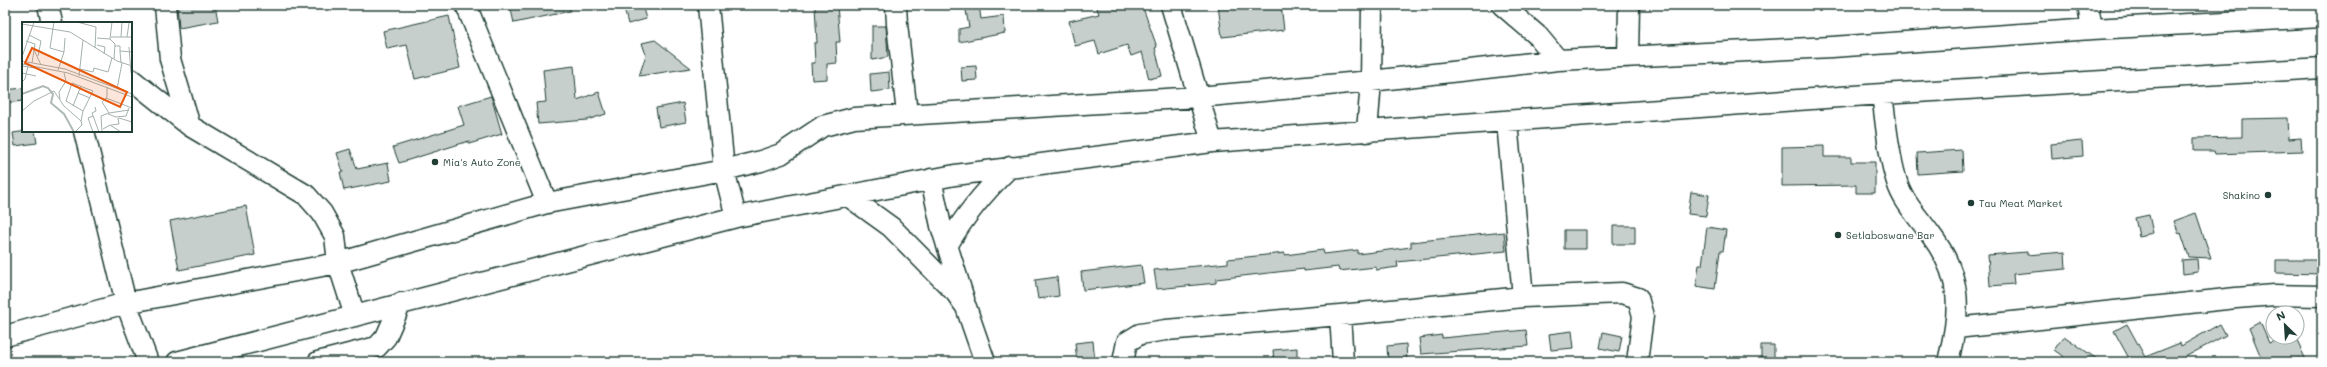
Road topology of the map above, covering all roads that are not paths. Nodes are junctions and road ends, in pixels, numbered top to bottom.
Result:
1 (164, 5) edge
2 (466, 5) edge
3 (708, 5) edge
4 (896, 5) edge
5 (1171, 5) edge
6 (1372, 5) edge
7 (1502, 5) edge
8 (1629, 5) edge
9 (2088, 5) edge
10 (2322, 17) edge
11 (2092, 29) junction
12 (1628, 57) junction
13 (1558, 60) junction
14 (2322, 68) edge
15 (132, 80) edge
16 (1372, 80) junction
17 (1882, 94) junction
18 (1198, 96) junction
19 (907, 114) junction
20 (1507, 122) junction
21 (190, 126) junction
22 (84, 132) edge
23 (1367, 132) junction
24 (1212, 142) junction
25 (1010, 168) junction
26 (724, 170) junction
27 (931, 179) junction
28 (848, 196) junction
29 (547, 203) junction
30 (736, 218) junction
31 (947, 246) junction
32 (338, 263) junction
33 (2322, 296) edge
34 (1523, 297) junction
35 (126, 303) junction
36 (402, 303) junction
37 (966, 307) junction
38 (1340, 315) junction
39 (356, 316) junction
40 (1956, 328) junction
41 (5, 336) edge
42 (148, 362) edge
43 (177, 362) edge
44 (318, 362) edge
45 (986, 362) edge
46 (1123, 362) edge
47 (1344, 362) edge
48 (1638, 362) edge
49 (1948, 362) edge

1 - 21 street
2 - 29 street
3 - 26 street
4 - 19 street
5 - 18 street
6 - 16 street
7 - 13 street
8 - 12 street
9 - 11 street
10 - 11 street
11 - 12 street
12 - 13 street
13 - 16 street
14 - 17 street
15 - 21 street
16 - 18 street
16 - 23 street
17 - 20 street
17 - 40 street
18 - 19 street
18 - 24 street
19 - 26 street
20 - 23 street
20 - 34 street
21 - 32 street
22 - 35 street
23 - 24 street
24 - 25 street
25 - 27 street
25 - 31 street
26 - 29 street
26 - 30 street
27 - 28 street
27 - 31 street
28 - 30 street
28 - 37 street
29 - 32 street
30 - 36 street
31 - 37 street
32 - 35 street
32 - 39 street
33 - 40 street
34 - 38 street
34 - 48 street
35 - 41 street
35 - 42 street
36 - 39 street
36 - 44 street
37 - 45 street
38 - 46 street
38 - 47 street
39 - 43 street
40 - 49 street

